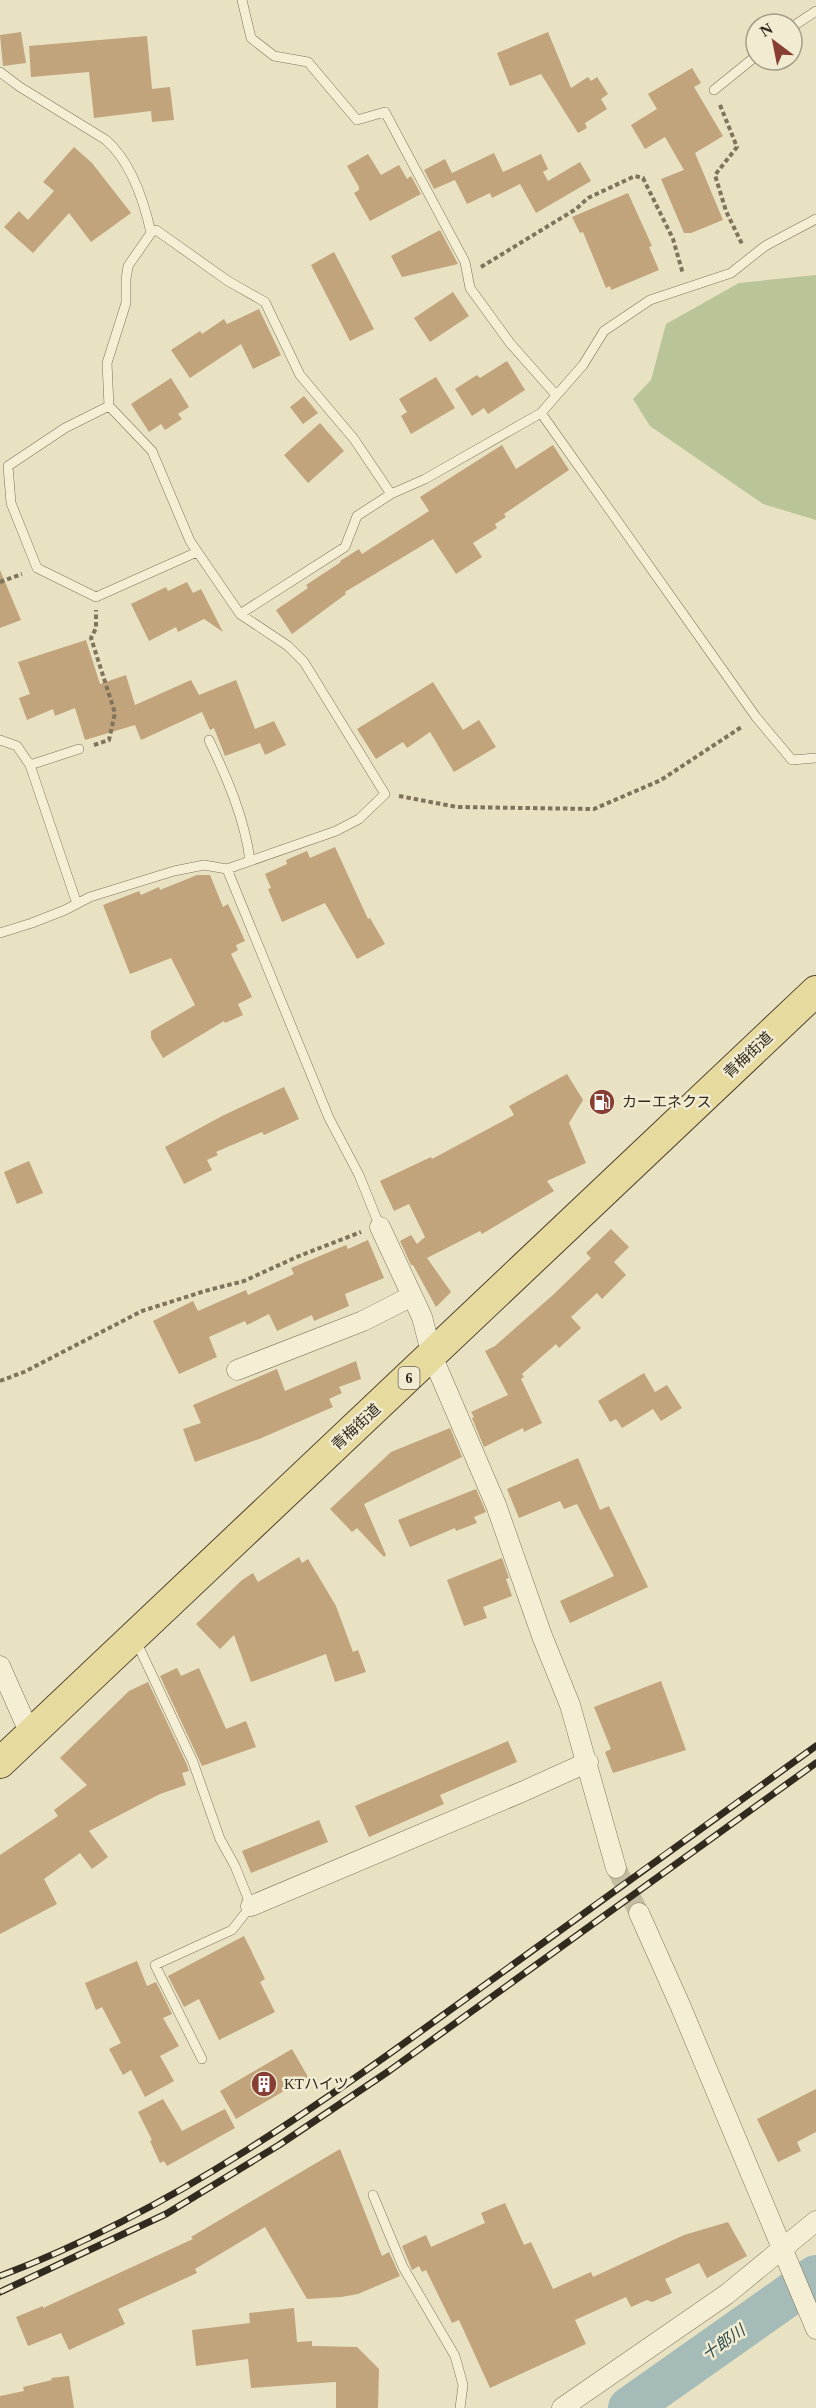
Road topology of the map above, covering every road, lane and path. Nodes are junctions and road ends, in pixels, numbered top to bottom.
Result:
1 (242, 0) edge
2 (744, 66) edge
3 (0, 72) edge
4 (714, 90) joint
5 (816, 219) edge
6 (151, 233) junction
7 (749, 259) junction
8 (468, 276) junction
9 (687, 288) junction
10 (556, 395) junction
11 (110, 406) junction
12 (541, 413) junction
13 (391, 494) junction
14 (197, 552) junction
15 (37, 568) junction
16 (0, 582) edge
17 (96, 597) junction
18 (240, 614) junction
19 (756, 717) junction
20 (0, 740) edge
21 (209, 740) dead end
22 (79, 749) joint
23 (816, 758) edge
24 (30, 765) junction
25 (386, 794) junction
26 (250, 861) junction
27 (227, 869) junction
28 (77, 904) junction
29 (0, 933) edge
30 (816, 991) edge
31 (380, 1227) junction
32 (412, 1296) junction
33 (432, 1356) junction
34 (237, 1370) dead end
35 (0, 1382) edge
36 (134, 1636) junction
37 (0, 1666) edge
38 (30, 1734) junction
39 (588, 1762) junction
40 (0, 1763) edge
41 (616, 1868) tunnel mouth
42 (251, 1906) junction
43 (639, 1913) tunnel mouth
44 (202, 2059) dead end
45 (372, 2195) dead end
46 (816, 2221) edge
47 (782, 2248) junction
48 (814, 2324) edge
49 (460, 2408) edge
50 (562, 2408) edge

1 - 8 lane
2 - 4 lane
3 - 6 lane
4 - 7 path
5 - 7 lane
6 - 11 lane
6 - 13 lane
7 - 9 lane
8 - 9 path
8 - 10 lane
9 - 10 lane
10 - 12 lane
11 - 14 lane
11 - 15 lane
12 - 13 lane
12 - 19 lane
13 - 18 lane
14 - 17 lane
14 - 18 lane
15 - 16 path
15 - 17 lane
17 - 22 path
18 - 25 lane
19 - 23 lane
19 - 25 path
20 - 24 lane
21 - 26 lane
22 - 24 lane
24 - 28 lane
25 - 26 lane
26 - 27 lane
27 - 28 lane
27 - 31 lane
28 - 29 lane
30 - 33 main road, 青梅街道 / 6
31 - 32 street
31 - 35 path
32 - 33 street
32 - 34 street
33 - 36 main road, 青梅街道 / 6
33 - 39 street
36 - 38 main road, 青梅街道 / 6
36 - 42 lane
37 - 38 street
38 - 40 main road, 青梅街道 / 6
39 - 41 street
39 - 42 street
42 - 44 lane
43 - 47 street
45 - 49 lane
46 - 47 street
47 - 48 street
47 - 50 street

